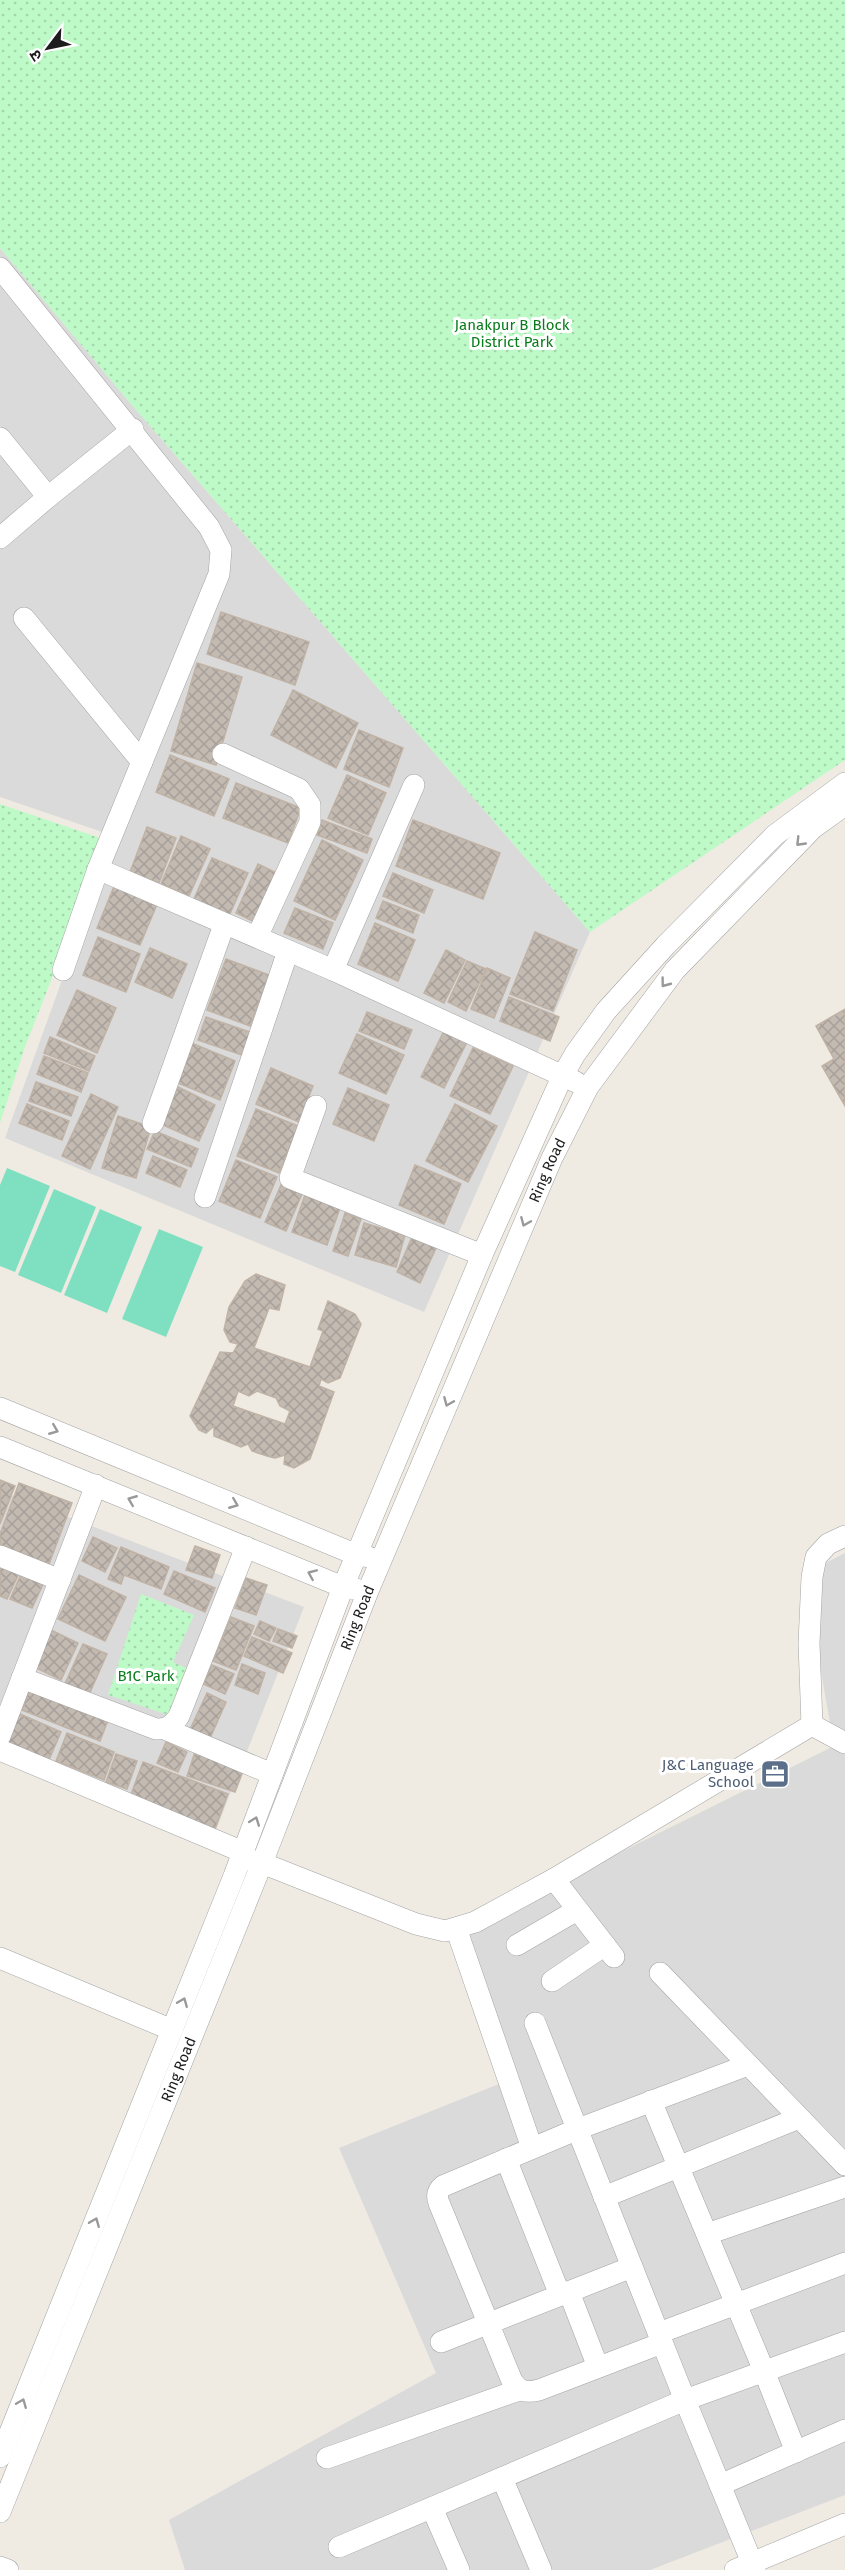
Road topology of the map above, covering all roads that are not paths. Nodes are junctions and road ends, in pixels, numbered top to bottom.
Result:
1 (0, 268) edge
2 (133, 429) junction
3 (0, 438) edge
4 (48, 497) junction
5 (0, 538) edge
6 (24, 618) dead end
7 (223, 754) dead end
8 (142, 762) junction
9 (845, 783) edge
10 (414, 786) dead end
11 (845, 805) edge
12 (98, 869) junction
13 (224, 925) junction
14 (257, 937) junction
15 (288, 951) junction
16 (63, 970) dead end
17 (333, 970) junction
18 (562, 1077) junction
19 (588, 1087) junction
20 (316, 1106) dead end
21 (153, 1123) dead end
22 (205, 1197) dead end
23 (482, 1255) junction
24 (0, 1408) edge
25 (0, 1447) edge
26 (96, 1485) junction
27 (845, 1536) edge
28 (246, 1547) junction
29 (357, 1555) junction
30 (0, 1556) edge
31 (382, 1559) junction
32 (60, 1580) junction
33 (342, 1587) junction
34 (368, 1591) junction
35 (22, 1678) junction
36 (812, 1725) junction
37 (165, 1729) junction
38 (0, 1736) edge
39 (845, 1743) edge
40 (0, 1750) edge
41 (272, 1774) junction
42 (236, 1851) junction
43 (262, 1863) junction
44 (554, 1879) junction
45 (578, 1910) junction
46 (456, 1928) junction
47 (517, 1945) dead end
48 (0, 1958) edge
49 (660, 1973) dead end
50 (552, 1980) dead end
51 (535, 2023) dead end
52 (172, 2030) junction
53 (748, 2065) junction
54 (651, 2101) junction
55 (799, 2118) junction
56 (578, 2129) junction
57 (532, 2148) junction
58 (506, 2159) junction
59 (679, 2166) junction
60 (845, 2166) edge
61 (845, 2187) edge
62 (604, 2197) junction
63 (707, 2234) junction
64 (845, 2263) edge
65 (632, 2267) junction
66 (565, 2293) junction
67 (736, 2304) junction
68 (488, 2323) junction
69 (661, 2338) junction
70 (441, 2342) dead end
71 (845, 2342) edge
72 (598, 2367) junction
73 (764, 2371) junction
74 (519, 2390) junction
75 (685, 2400) junction
76 (845, 2430) edge
77 (796, 2452) junction
78 (0, 2457) edge
79 (327, 2458) dead end
80 (501, 2478) junction
81 (720, 2485) junction
82 (432, 2508) junction
83 (0, 2512) edge
84 (845, 2524) edge
85 (339, 2547) dead end
86 (0, 2567) edge
87 (748, 2568) edge
88 (8, 2570) edge
89 (459, 2570) edge
90 (541, 2570) edge

1 - 2 street
2 - 4 street
2 - 8 street
3 - 4 street
4 - 5 street
6 - 8 street
7 - 14 street
8 - 12 street
9 - 18 street, Ring Road
10 - 17 street
11 -> 19 street, Ring Road
12 - 13 street
12 - 16 street
13 - 14 street
13 - 21 street
14 - 15 street
15 - 17 street
15 - 22 street
17 - 18 street
18 - 19 street
18 - 23 street, Ring Road
19 -> 31 street, Ring Road
20 - 23 street
23 - 29 street, Ring Road
24 -> 29 street
25 - 26 street
28 -> 26 street
26 - 32 street
27 - 36 street
33 -> 28 street
28 - 37 street
29 - 31 street
29 - 33 street, Ring Road
30 - 32 street
31 - 34 street, Ring Road
32 - 35 street
33 - 34 street
33 - 41 street, Ring Road
34 - 43 street, Ring Road
35 - 37 street
35 - 38 street
36 - 39 street
36 - 44 street
37 - 41 street
40 - 42 street
42 -> 41 street, Ring Road
42 - 43 street
52 -> 42 street, Ring Road
43 - 46 street
43 - 83 street, Ring Road
44 - 45 street
44 - 46 street
45 - 47 street
45 - 50 street
46 - 57 street
48 - 52 street
49 - 53 street
51 - 56 street
78 -> 52 street, Ring Road
53 - 54 street
53 - 55 street
54 - 56 street
54 - 59 street
55 - 59 street
55 - 60 street
56 - 57 street
56 - 62 street
57 - 58 street
58 - 66 street
58 - 68 street
59 - 62 street
59 - 63 street
61 - 63 street
62 - 65 street
63 - 67 street
64 - 67 street
65 - 66 street
65 - 69 street
66 - 68 street
66 - 72 street
67 - 69 street
67 - 73 street
68 - 70 street
68 - 74 street
69 - 72 street
69 - 75 street
71 - 73 street
72 - 74 street
73 - 75 street
73 - 77 street
74 - 79 street
75 - 80 street
75 - 81 street
76 - 77 street
77 - 81 street
80 - 82 street
80 - 90 street
81 - 87 street
82 - 85 street
82 - 89 street
84 - 87 street
86 - 88 street

